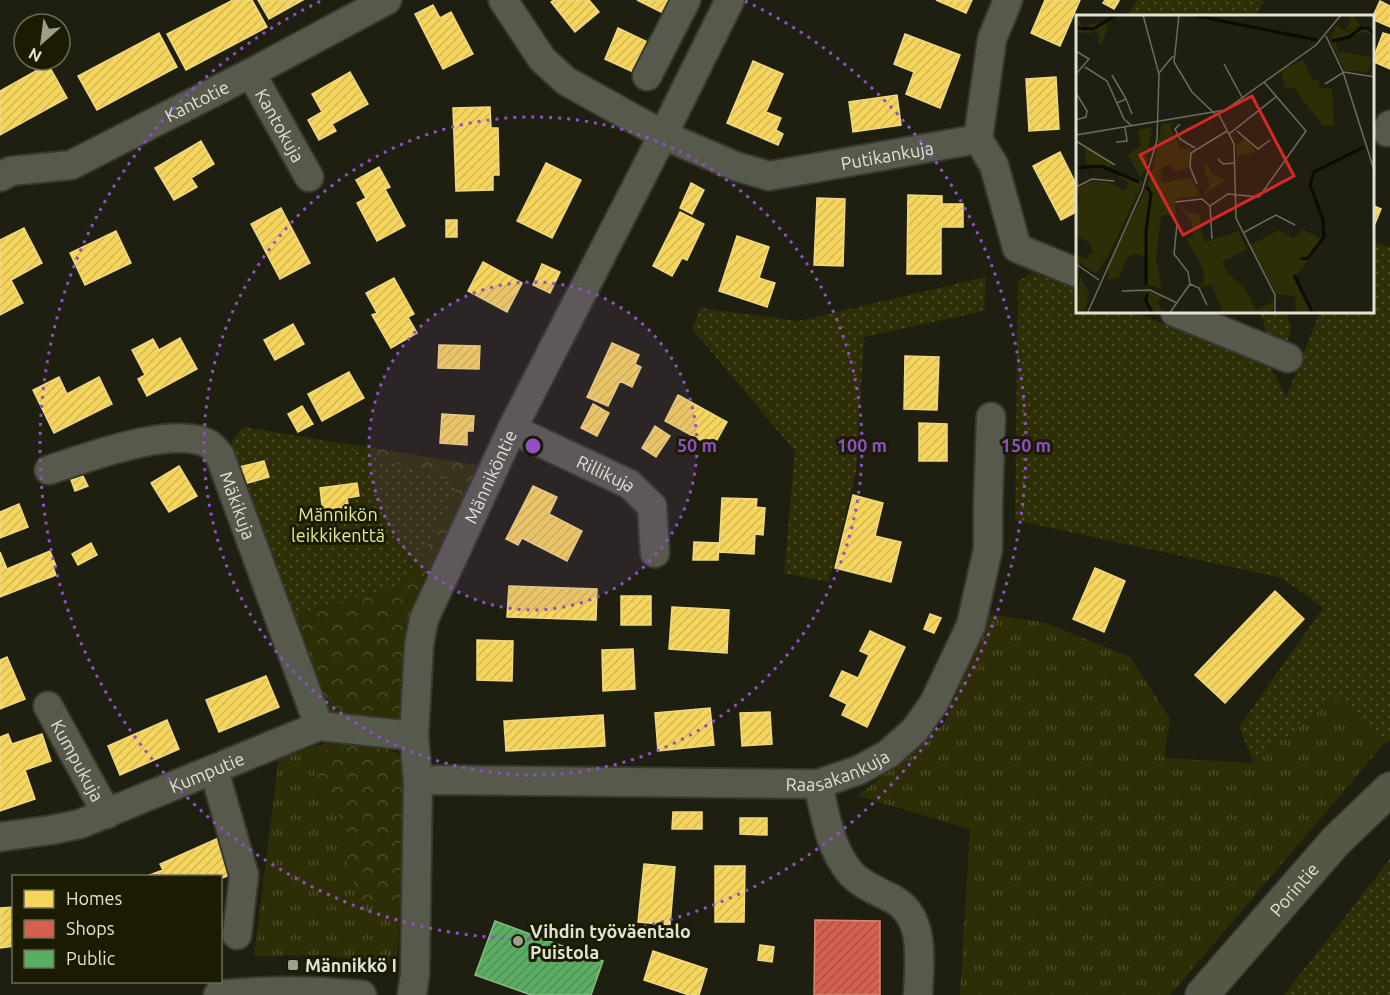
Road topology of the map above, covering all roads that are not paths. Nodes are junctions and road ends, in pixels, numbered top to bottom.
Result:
1 (387, 0) edge
2 (503, 0) edge
3 (686, 0) edge
4 (730, 0) edge
5 (1008, 0) edge
6 (250, 73) junction
7 (647, 76) dead end
8 (663, 135) junction
9 (978, 139) junction
10 (0, 177) edge
11 (309, 177) dead end
12 (1076, 272) edge
13 (1179, 314) edge
14 (1288, 358) dead end
15 (991, 417) dead end
16 (512, 429) junction
17 (49, 470) dead end
18 (655, 553) dead end
19 (48, 706) dead end
20 (319, 726) junction
21 (414, 736) junction
22 (214, 770) junction
23 (418, 782) junction
24 (818, 784) junction
25 (1390, 789) edge
26 (107, 814) junction
27 (0, 837) edge
28 (237, 934) dead end
29 (218, 995) edge
30 (362, 995) edge
31 (412, 995) edge
32 (918, 995) edge
33 (1202, 995) edge

1 - 6 street, Kantotie
2 - 8 street
3 - 7 street
4 - 8 street, Männiköntie
5 - 9 street
6 - 10 street, Kantotie
6 - 11 street, Kantokuja
8 - 9 street, Putikankuja
8 - 16 street, Männiköntie
9 - 12 street
13 - 14 street
15 - 24 street, Raasakankuja
16 - 18 street, Rillikuja
16 - 21 street, Männiköntie
17 - 20 street, Mäkikuja
19 - 26 street, Kumpukuja
20 - 21 street, Kumputie
20 - 22 street, Kumputie
21 - 23 street, Männiköntie
22 - 26 street, Kumputie
22 - 28 street
23 - 24 street, Raasakankuja
23 - 31 street, Männiköntie
24 - 32 street
25 - 33 highway, Porintie
26 - 27 street, Kumputie
29 - 30 street

